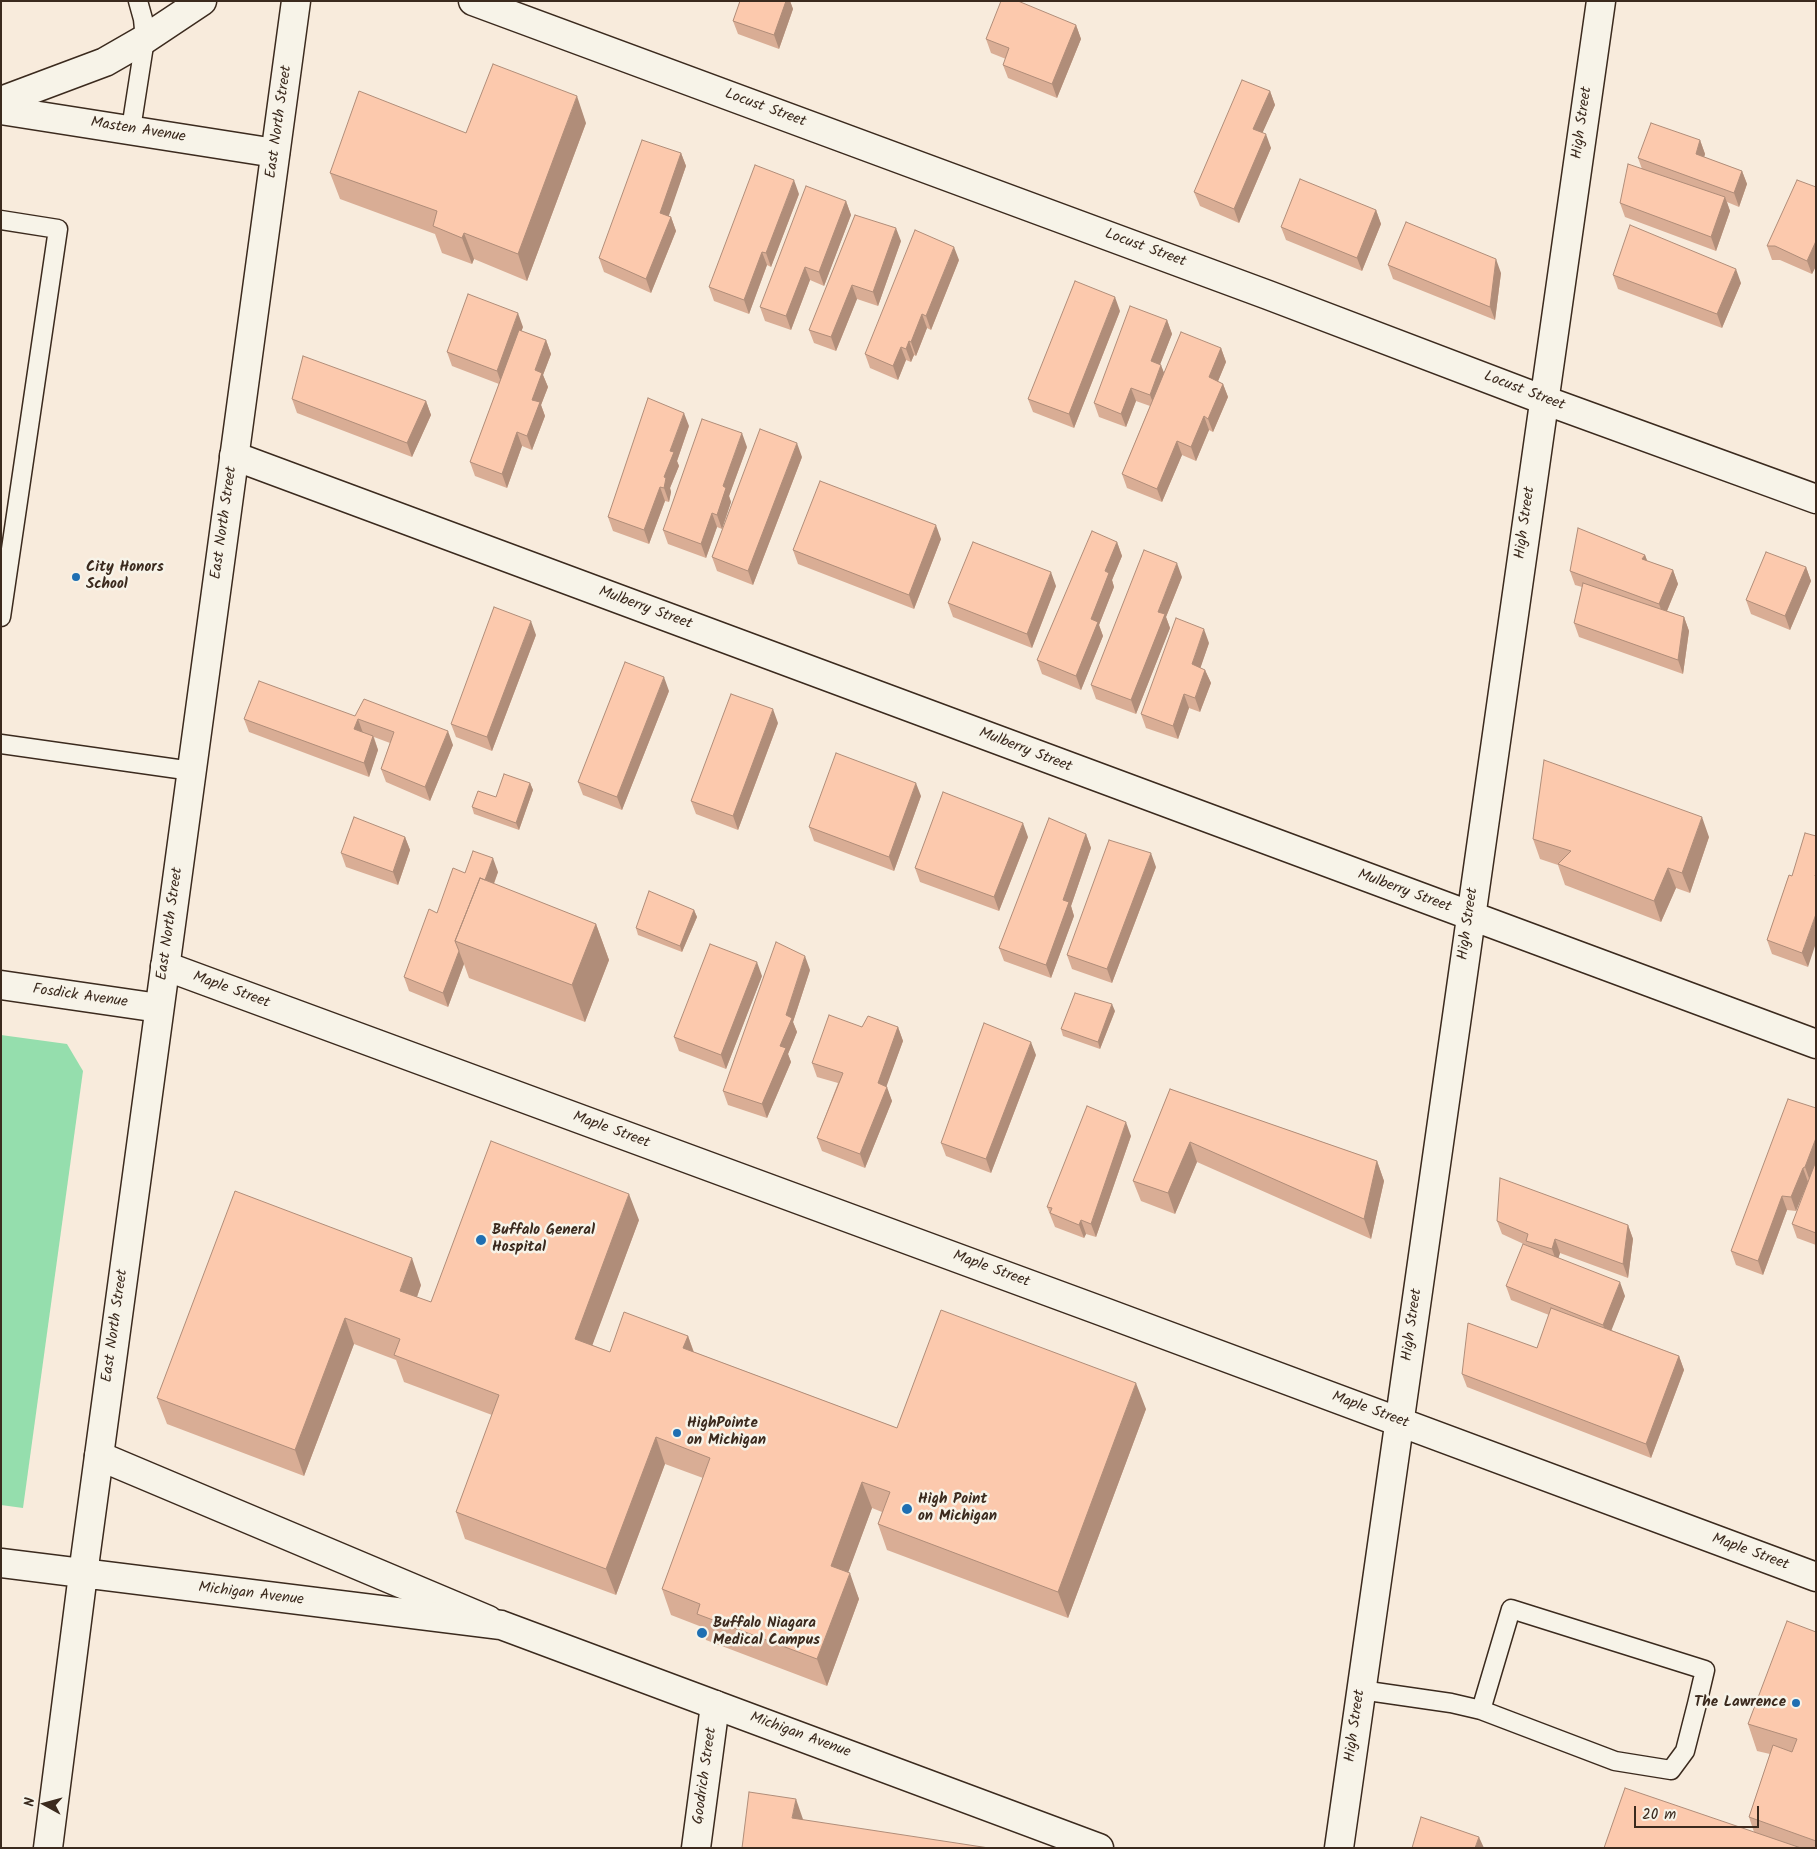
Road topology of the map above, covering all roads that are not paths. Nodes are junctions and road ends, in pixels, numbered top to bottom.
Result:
1 (138, 1) edge
2 (202, 1) edge
3 (296, 1) edge
4 (474, 1) edge
5 (1601, 1) edge
6 (145, 39) junction
7 (1, 101) edge
8 (1, 110) edge
9 (131, 129) junction
10 (275, 153) junction
11 (1, 220) edge
12 (1544, 400) junction
13 (234, 456) junction
14 (1816, 499) edge
15 (1, 617) edge
16 (1, 744) edge
17 (192, 771) junction
18 (1470, 917) junction
19 (165, 966) junction
20 (1, 986) edge
21 (159, 1008) junction
22 (1816, 1044) edge
23 (1399, 1422) junction
24 (99, 1456) junction
25 (1, 1563) edge
26 (83, 1574) junction
27 (1816, 1577) edge
28 (501, 1625) junction
29 (1361, 1690) junction
30 (715, 1705) junction
31 (1481, 1710) junction
32 (48, 1848) edge
33 (696, 1848) edge
34 (1099, 1848) edge
35 (1339, 1848) edge

1 - 6 lane
2 - 6 street
3 - 10 street, East North Street
4 - 12 street, Locust Street
5 - 12 street, High Street
6 - 7 street
6 - 9 lane
8 - 9 street, Masten Avenue
9 - 10 street, Masten Avenue
10 - 13 street, East North Street
11 - 15 lane
12 - 14 street, Locust Street
12 - 18 street, High Street
13 - 17 street, East North Street
13 - 18 street, Mulberry Street
16 - 17 lane
17 - 19 street, East North Street
18 - 22 street, Mulberry Street
18 - 23 street, High Street
19 - 21 street, East North Street
19 - 23 street, Maple Street
20 - 21 street, Fosdick Avenue
21 - 24 street, East North Street
23 - 27 street, Maple Street
23 - 29 street, High Street
24 - 26 street, East North Street
24 - 28 street, Michigan Avenue
25 - 26 street, Michigan Avenue
26 - 28 street, Michigan Avenue
26 - 32 street, East North Street
28 - 30 street, Michigan Avenue
29 - 31 lane
29 - 35 street, High Street
30 - 33 street, Goodrich Street
30 - 34 street, Michigan Avenue
31 - 31 lane

